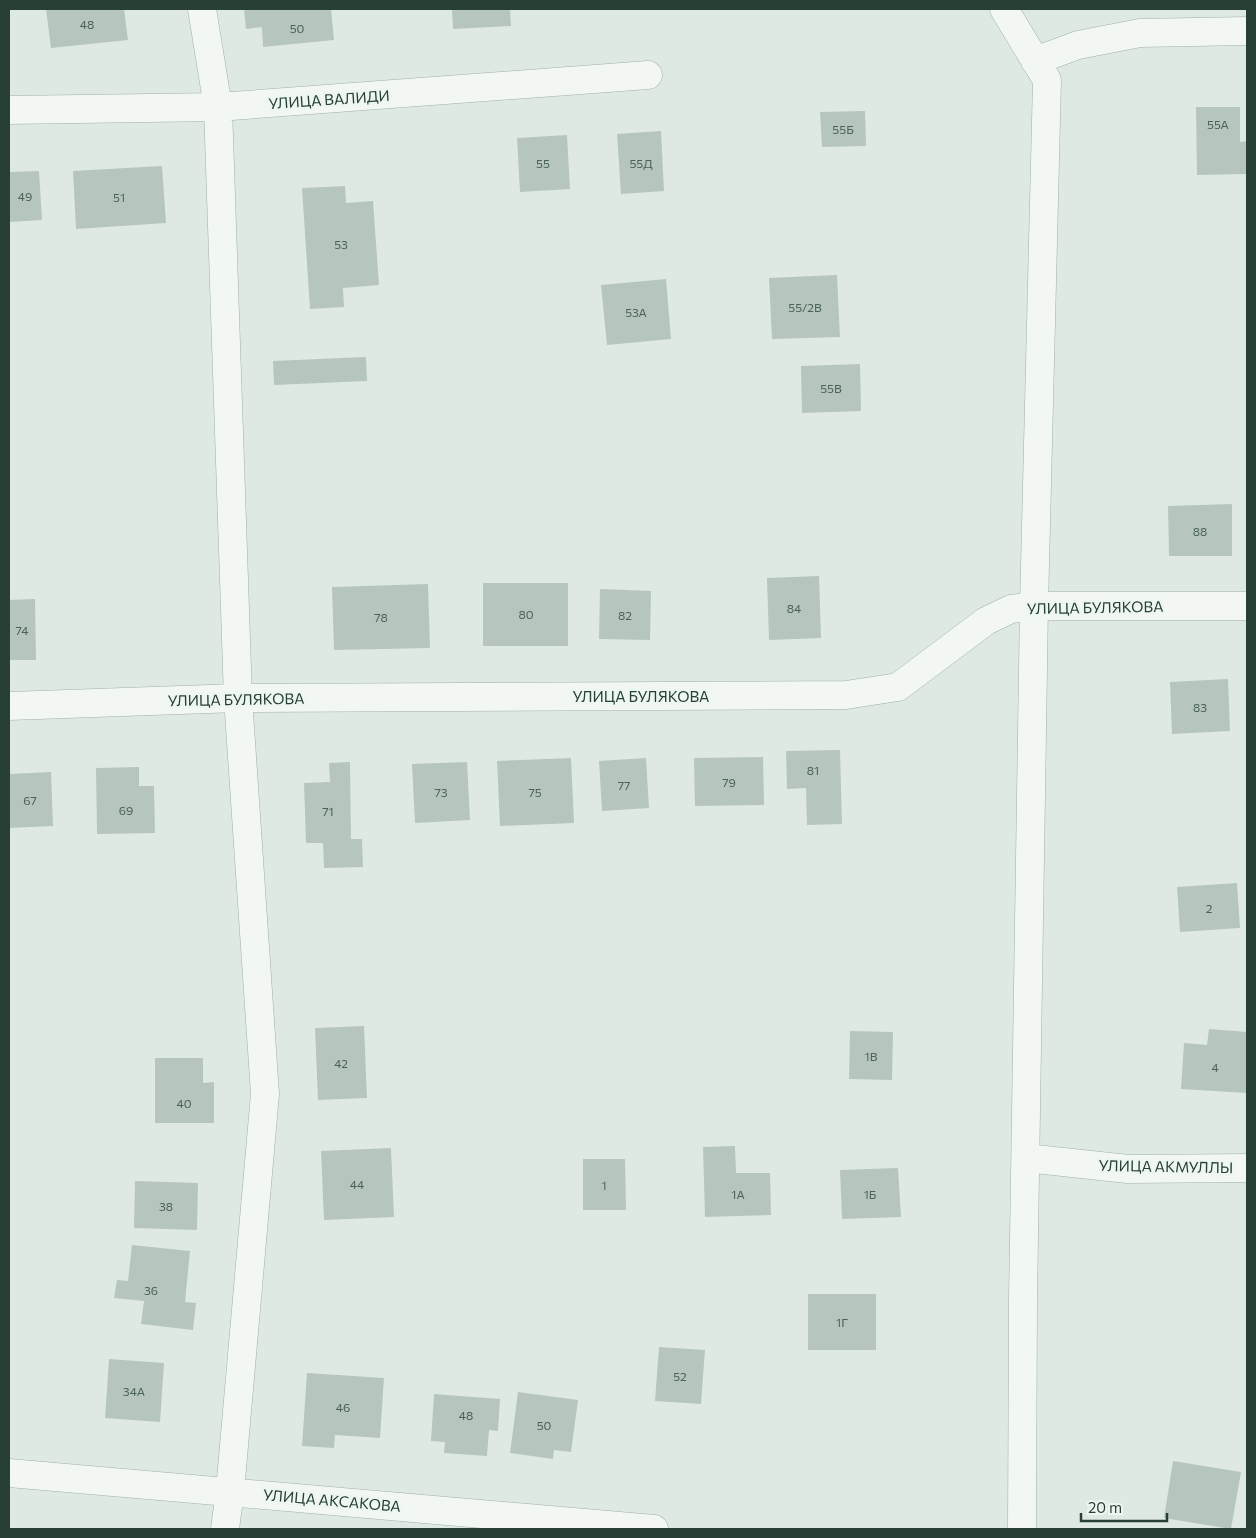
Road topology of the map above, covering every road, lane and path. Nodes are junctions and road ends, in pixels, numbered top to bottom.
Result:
1 (202, 9) edge
2 (1004, 9) edge
3 (1247, 31) edge
4 (1035, 61) junction
5 (648, 75) dead end
6 (218, 108) junction
7 (9, 110) edge
8 (1034, 606) junction
9 (1247, 606) edge
10 (238, 698) junction
11 (9, 706) edge
12 (1026, 1158) junction
13 (1247, 1168) edge
14 (9, 1473) edge
15 (230, 1491) junction
16 (225, 1529) edge
17 (654, 1529) edge
18 (1022, 1529) edge

1 - 6 street
2 - 4 street
3 - 4 street
4 - 8 street
5 - 6 street, УЛИЦА ВАЛИДИ
6 - 7 street, УЛИЦА ВАЛИДИ
6 - 10 street
8 - 9 street, УЛИЦА БУЛЯКОВА
8 - 10 street, УЛИЦА БУЛЯКОВА
8 - 12 street
10 - 11 street, УЛИЦА БУЛЯКОВА
10 - 15 street
12 - 13 street, УЛИЦА АКМУЛЛЫ
12 - 18 street
14 - 15 street, УЛИЦА АКСАКОВА
15 - 16 street
15 - 17 street, УЛИЦА АКСАКОВА

